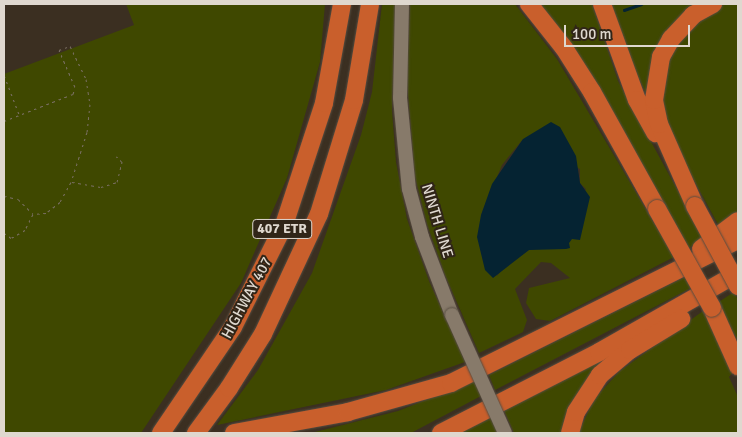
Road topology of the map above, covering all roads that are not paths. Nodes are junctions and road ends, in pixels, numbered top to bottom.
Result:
1 (342, 4) edge
2 (370, 4) edge
3 (402, 4) edge
4 (529, 4) edge
5 (602, 4) edge
6 (713, 4) edge
7 (695, 206) junction
8 (738, 221) edge
9 (738, 240) edge
10 (738, 273) edge
11 (654, 284) junction
12 (738, 284) edge
13 (731, 342) edge
14 (738, 366) edge
15 (200, 428) edge
16 (162, 432) edge
17 (234, 433) edge
18 (441, 433) edge
19 (505, 433) edge
20 (570, 433) edge

1 - 16 highway, HIGHWAY 407 / 407 ETR
2 - 15 highway, HIGHWAY 407 / 407 ETR
3 - 19 main road, NINTH LINE, bridge
4 - 13 highway, bridge
5 - 7 highway
6 - 7 highway
7 - 12 highway, bridge
8 - 11 highway
9 - 11 highway
10 - 18 highway
11 - 17 highway
12 - 20 highway
13 - 14 highway

